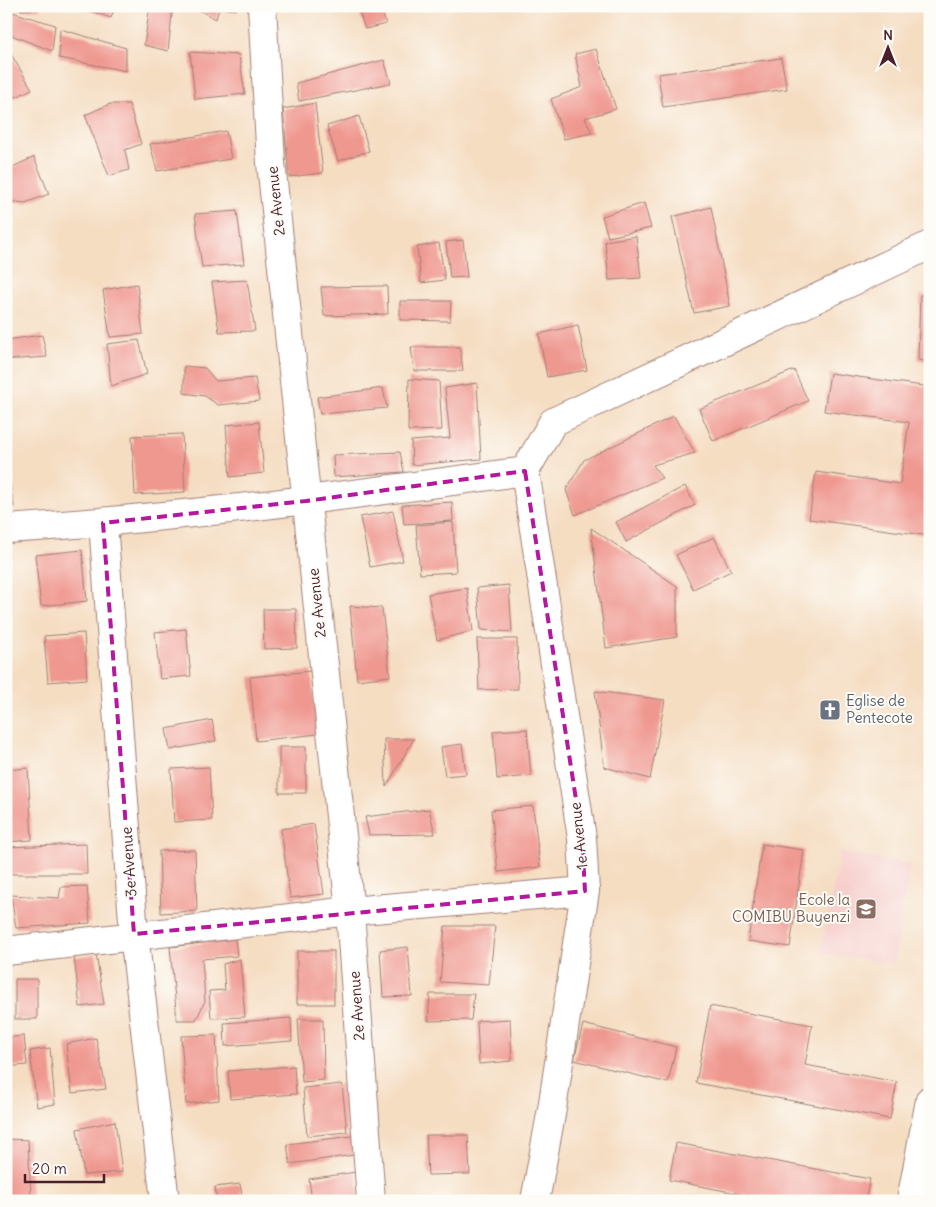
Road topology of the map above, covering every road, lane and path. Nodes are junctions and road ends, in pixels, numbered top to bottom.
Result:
1 (262, 6) edge
2 (930, 245) edge
3 (525, 471) junction
4 (306, 501) junction
5 (103, 523) junction
6 (6, 529) edge
7 (585, 891) junction
8 (350, 910) junction
9 (134, 934) junction
10 (6, 951) edge
11 (930, 1100) edge
12 (165, 1201) edge
13 (372, 1201) edge
14 (535, 1201) edge
15 (911, 1201) edge

1 - 4 main road, 2e Avenue
2 - 3 main road
3 - 4 main road
3 - 7 main road, 1e Avenue
4 - 5 main road
4 - 8 main road, 2e Avenue
5 - 6 main road
5 - 9 main road, 3e Avenue
7 - 8 main road
7 - 14 main road, 1e Avenue
8 - 9 main road
8 - 13 main road, 2e Avenue
9 - 10 main road
9 - 12 main road, 3e Avenue
11 - 15 main road

